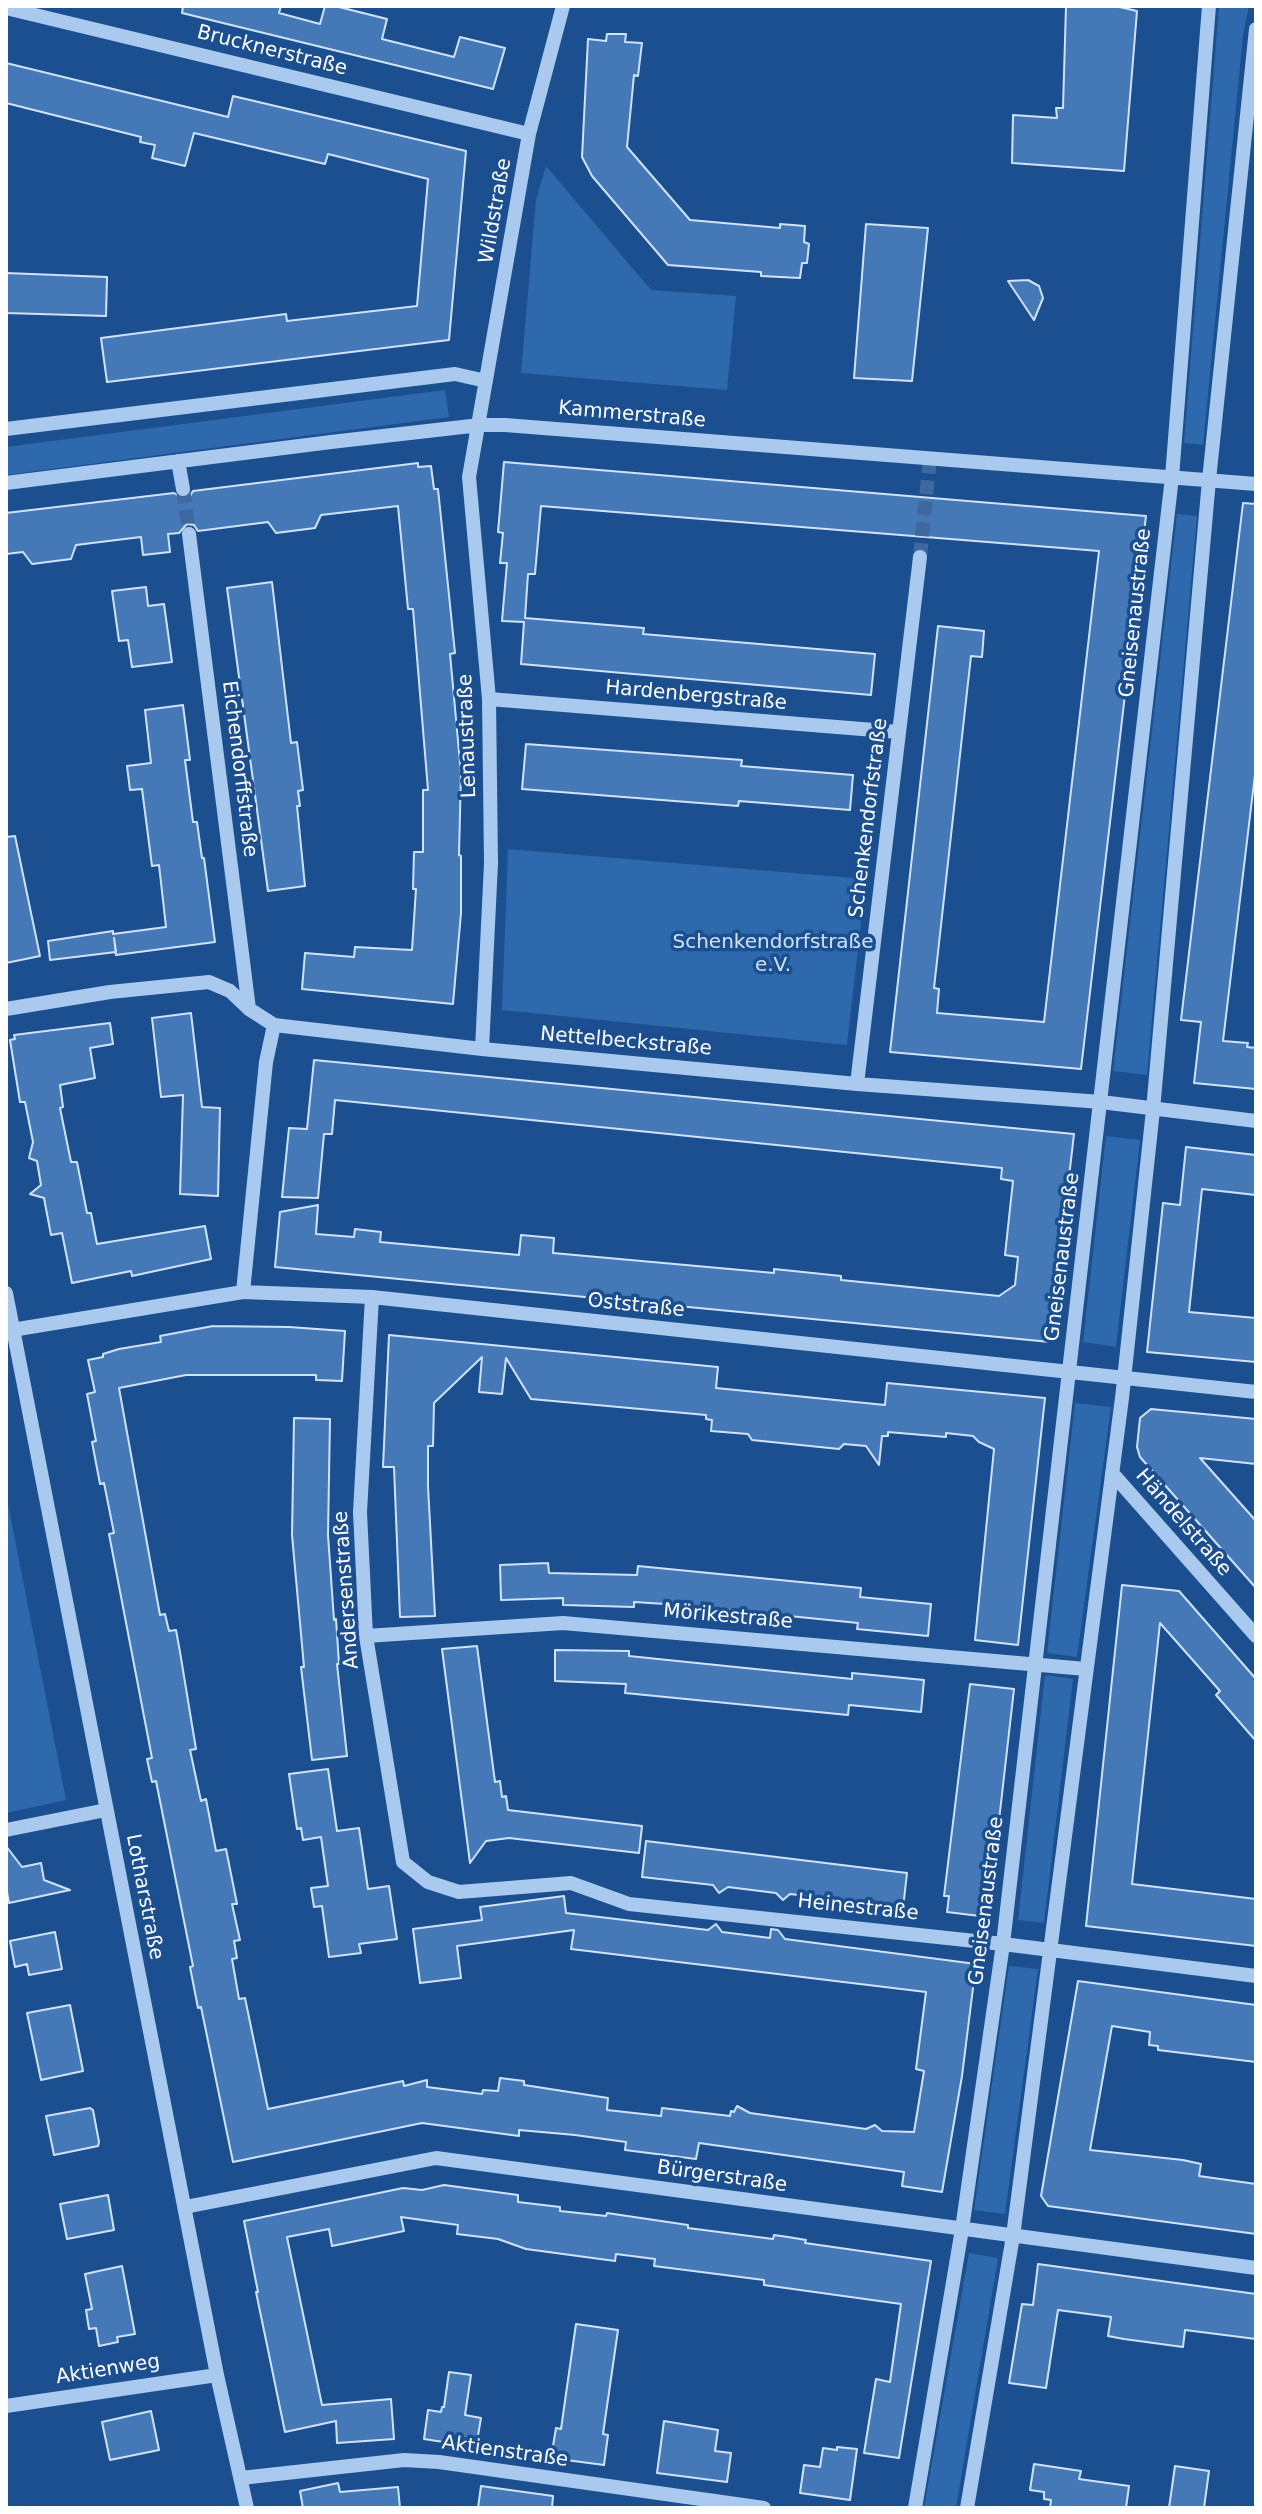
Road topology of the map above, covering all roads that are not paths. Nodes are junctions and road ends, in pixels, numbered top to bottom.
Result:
1 (563, 6) edge
2 (1209, 6) edge
3 (6, 8) edge
4 (1256, 29) edge
5 (529, 134) junction
6 (486, 381) junction
7 (480, 425) junction
8 (6, 429) edge
9 (178, 461) junction
10 (1172, 477) junction
11 (1209, 480) junction
12 (6, 483) edge
13 (1256, 484) edge
14 (183, 489) tunnel mouth
15 (189, 534) tunnel mouth
16 (920, 557) tunnel mouth
17 (489, 699) junction
18 (899, 732) junction
19 (6, 1009) edge
20 (249, 1009) junction
21 (274, 1025) junction
22 (482, 1049) junction
23 (857, 1084) junction
24 (1101, 1102) junction
25 (1153, 1110) junction
26 (1256, 1121) edge
27 (243, 1292) junction
28 (6, 1293) edge
29 (372, 1297) junction
30 (12, 1330) junction
31 (1069, 1373) junction
32 (1124, 1379) junction
33 (1256, 1392) edge
34 (1112, 1473) junction
35 (366, 1636) junction
36 (1256, 1636) edge
37 (1035, 1663) junction
38 (1086, 1669) junction
39 (106, 1810) junction
40 (6, 1830) edge
41 (459, 1892) joint
42 (1003, 1944) junction
43 (1051, 1951) junction
44 (1256, 1976) edge
45 (185, 2207) junction
46 (962, 2229) junction
47 (1013, 2236) junction
48 (1256, 2268) edge
49 (217, 2375) junction
50 (6, 2406) edge
51 (241, 2478) junction
52 (247, 2508) edge
53 (764, 2508) edge
54 (915, 2508) edge
55 (967, 2508) edge

1 - 5 street, Wildstraße
2 - 10 street, Gneisenaustraße
3 - 5 street, Brucknerstraße
4 - 11 street
5 - 6 street, Wildstraße
6 - 7 street, Wildstraße
6 - 8 street
7 - 9 street, Kammerstraße
7 - 10 street, Kammerstraße
7 - 17 street, Lenaustraße
9 - 12 street, Kammerstraße
9 - 14 street
10 - 11 street, Kammerstraße
10 - 24 street, Gneisenaustraße
11 - 13 street, Kammerstraße
11 - 25 street
15 - 20 street, Eichendorffstraße
16 - 18 street, Schenkendorfstraße
17 - 18 street, Hardenbergstraße
17 - 22 street, Lenaustraße
18 - 23 street, Schenkendorfstraße
19 - 20 street, Nettelbeckstraße
20 - 21 street, Nettelbeckstraße
21 - 22 street, Nettelbeckstraße
21 - 27 street
22 - 23 street, Nettelbeckstraße
23 - 24 street, Nettelbeckstraße
24 - 25 street, Nettelbeckstraße
24 - 31 street, Gneisenaustraße
25 - 26 street, Nettelbeckstraße
25 - 32 street
27 - 29 street, Oststraße
27 - 30 street, Oststraße
28 - 30 street, Lotharstraße
29 - 31 street, Oststraße
29 - 35 street, Andersenstraße
30 - 39 street, Lotharstraße
31 - 32 street, Oststraße
31 - 37 street, Gneisenaustraße
32 - 33 street, Oststraße
32 - 34 street
34 - 36 street, Händelstraße
34 - 38 street
35 - 37 street, Mörikestraße
35 - 41 street, Andersenstraße
37 - 38 street, Mörikestraße
37 - 42 street, Gneisenaustraße
38 - 43 street
39 - 40 street
39 - 45 street, Lotharstraße
41 - 42 street, Heinestraße
42 - 43 street, Heinestraße
42 - 46 street, Gneisenaustraße
43 - 44 street, Heinestraße
43 - 47 street
45 - 46 street, Bürgerstraße
45 - 49 street, Lotharstraße
46 - 47 street, Bürgerstraße
46 - 54 street, Gneisenaustraße
47 - 48 street, Bürgerstraße
47 - 55 street
49 - 50 street, Aktienweg
49 - 51 street, Lotharstraße
51 - 52 street, Lotharstraße
51 - 53 street, Aktienstraße

